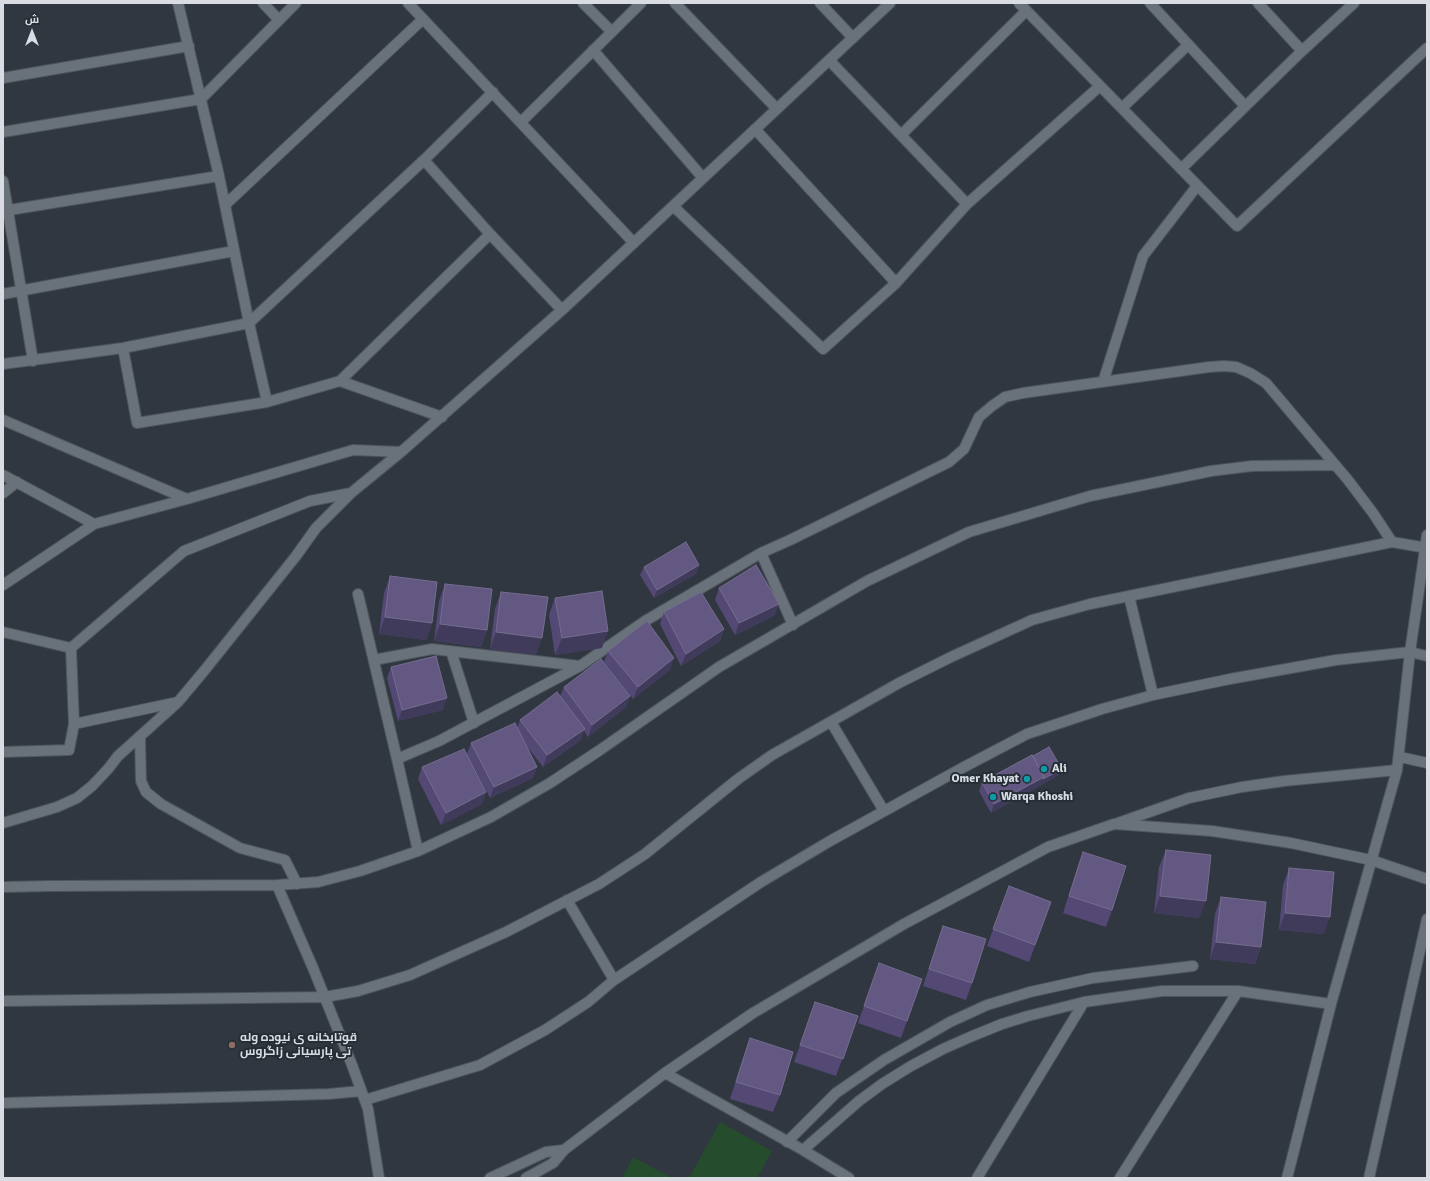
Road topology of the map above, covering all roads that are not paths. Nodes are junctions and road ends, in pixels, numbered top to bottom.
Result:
1 (178, 3) edge
2 (263, 3) edge
3 (296, 3) edge
4 (408, 3) edge
5 (583, 3) edge
6 (641, 3) edge
7 (674, 3) edge
8 (820, 3) edge
9 (890, 3) edge
10 (1019, 3) edge
11 (1150, 3) edge
12 (1258, 3) edge
13 (1354, 3) edge
14 (1026, 11) junction
15 (422, 19) junction
16 (279, 20) junction
17 (612, 32) junction
18 (853, 38) junction
19 (1188, 45) junction
20 (189, 46) junction
21 (1427, 48) edge
22 (593, 50) junction
23 (1302, 51) junction
24 (829, 60) junction
25 (3, 78) edge
26 (1100, 86) junction
27 (493, 92) junction
28 (201, 99) junction
29 (1245, 106) junction
30 (1122, 108) junction
31 (777, 109) junction
32 (521, 122) junction
33 (755, 129) junction
34 (3, 132) edge
35 (901, 135) junction
36 (424, 160) junction
37 (1181, 169) junction
38 (219, 176) junction
39 (703, 178) junction
40 (3, 181) edge
41 (1197, 186) junction
42 (967, 204) junction
43 (225, 205) junction
44 (673, 206) junction
45 (5, 211) edge
46 (490, 234) junction
47 (634, 243) junction
48 (234, 251) junction
49 (896, 283) junction
50 (21, 291) junction
51 (3, 294) edge
52 (562, 310) junction
53 (249, 323) junction
54 (123, 348) junction
55 (33, 361) junction
56 (3, 364) edge
57 (340, 381) junction
58 (1103, 382) junction
59 (267, 402) junction
60 (442, 417) junction
61 (4, 422) edge
62 (401, 452) junction
63 (1335, 465) junction
64 (3, 475) edge
65 (17, 482) junction
66 (3, 493) edge
67 (351, 493) junction
68 (187, 499) junction
69 (94, 524) junction
70 (1427, 535) edge
71 (1392, 542) junction
72 (1426, 548) edge
73 (761, 553) junction
74 (3, 585) edge
75 (358, 594) dead end
76 (1129, 596) junction
77 (793, 625) junction
78 (3, 632) edge
79 (71, 648) junction
80 (452, 651) junction
81 (1410, 652) junction
82 (1427, 656) edge
83 (374, 660) junction
84 (580, 666) junction
85 (1153, 695) junction
86 (178, 702) junction
87 (474, 722) junction
88 (831, 722) junction
89 (74, 724) junction
90 (140, 737) junction
91 (3, 752) edge
92 (1400, 757) junction
93 (397, 759) junction
94 (1427, 763) edge
95 (1398, 770) junction
96 (884, 811) junction
97 (3, 823) edge
98 (1114, 824) junction
99 (418, 850) junction
100 (1371, 860) junction
101 (1427, 879) edge
102 (297, 884) junction
103 (277, 886) junction
104 (3, 887) edge
105 (567, 900) junction
106 (1427, 919) edge
107 (1194, 966) dead end
108 (614, 980) junction
109 (1238, 991) junction
110 (325, 997) junction
111 (3, 1001) edge
112 (1084, 1002) junction
113 (1331, 1004) junction
114 (665, 1073) junction
115 (363, 1095) junction
116 (3, 1103) edge
117 (787, 1142) junction
118 (564, 1150) junction
119 (803, 1150) junction
120 (379, 1178) edge
121 (490, 1178) edge
122 (526, 1178) edge
123 (849, 1178) edge
124 (977, 1178) edge
125 (1120, 1178) edge
126 (1287, 1178) edge
127 (1369, 1178) edge

1 - 20 street
2 - 16 street
3 - 16 street
4 - 15 street
5 - 17 street
6 - 17 street
7 - 31 street
8 - 18 street
9 - 18 street
10 - 14 street
11 - 19 street
12 - 23 street
13 - 23 street
14 - 26 street
14 - 35 street
15 - 27 street
15 - 43 street
16 - 28 street
17 - 22 street
18 - 24 street
19 - 29 street
19 - 30 street
20 - 25 street
20 - 28 street
21 - 41 street
22 - 32 street
22 - 39 street
23 - 29 street
24 - 31 street
24 - 35 street
26 - 30 street
26 - 42 street
27 - 32 street
27 - 36 street
28 - 34 street
28 - 38 street
29 - 37 street
30 - 37 street
31 - 33 street
32 - 47 street
33 - 39 street
33 - 49 street
35 - 42 street
36 - 46 street
36 - 53 street
37 - 41 street
38 - 43 street
38 - 45 street
39 - 44 street
40 - 45 street
41 - 58 street
42 - 49 street
43 - 48 street
44 - 47 street
44 - 49 street
45 - 50 street
46 - 52 street
46 - 57 street
47 - 52 street
48 - 50 street
48 - 53 street
50 - 51 street
50 - 55 street
52 - 60 street
53 - 54 street
53 - 59 street
54 - 55 street
54 - 59 street
55 - 56 street
57 - 59 street
57 - 60 street
58 - 63 street
58 - 73 street
60 - 62 street
61 - 68 street
62 - 67 street
62 - 68 street
63 - 71 street
63 - 77 street
64 - 65 street
65 - 66 street
65 - 69 street
67 - 79 street
67 - 86 street
68 - 69 street
69 - 74 street
70 - 72 street
71 - 72 street
71 - 76 street
72 - 81 street
73 - 77 street
73 - 84 street
75 - 83 street
76 - 85 street
76 - 88 street
77 - 99 street
78 - 79 street
79 - 89 street
80 - 83 street
80 - 84 street
80 - 87 street
81 - 82 street
81 - 85 street
81 - 92 street
83 - 93 street
84 - 87 street
85 - 96 street
86 - 89 street
86 - 90 street
87 - 93 street
88 - 96 street
88 - 105 street
89 - 91 street
90 - 97 street
90 - 102 street
92 - 94 street
92 - 95 street
93 - 99 street
95 - 98 street
95 - 100 street
96 - 108 street
98 - 100 street
98 - 114 street
99 - 102 street
100 - 101 street
100 - 113 street
102 - 103 street
103 - 104 street
103 - 110 street
105 - 108 street
105 - 110 street
106 - 127 street
107 - 117 street
108 - 115 street
109 - 112 street
109 - 113 street
109 - 125 street
110 - 111 street
110 - 115 street
112 - 119 street
112 - 124 street
113 - 126 street
114 - 117 street
114 - 118 street
115 - 116 street
115 - 120 street
117 - 119 street
118 - 121 street
118 - 122 street
119 - 123 street

